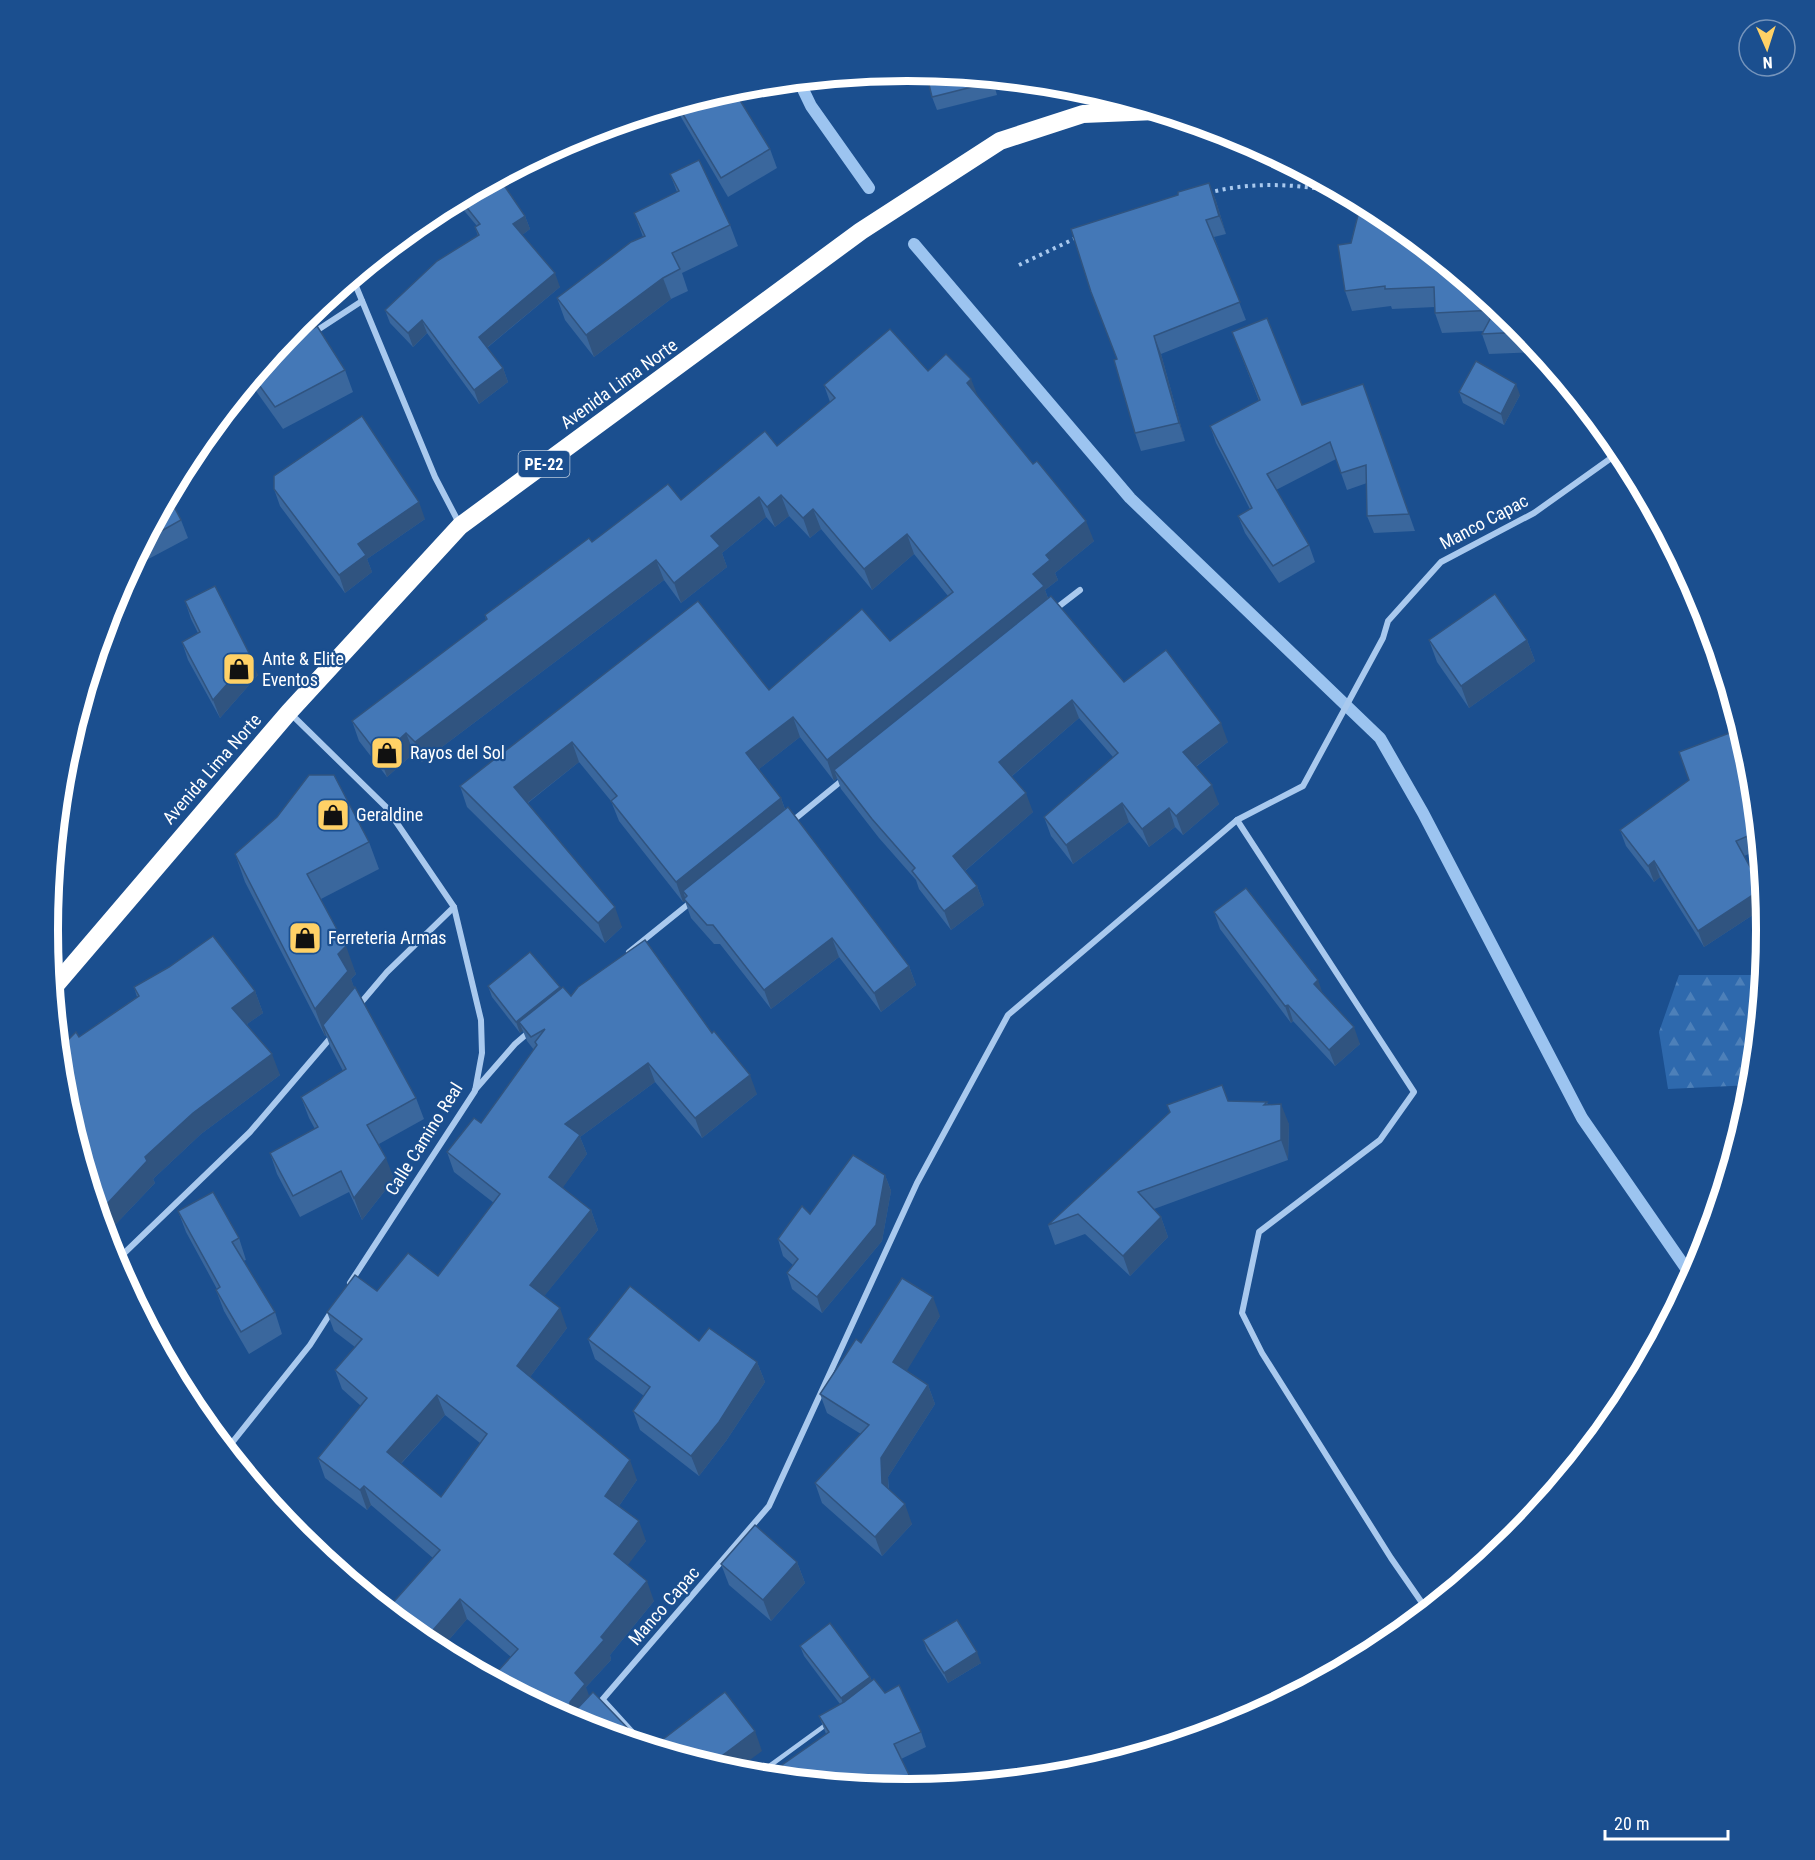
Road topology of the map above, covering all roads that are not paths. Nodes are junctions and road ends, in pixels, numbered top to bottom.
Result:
1 (1133, 112) edge
2 (355, 286) edge
3 (362, 301) junction
4 (304, 339) edge
5 (1612, 457) edge
6 (460, 526) junction
7 (1080, 590) dead end
8 (1052, 613) edge
9 (289, 712) junction
10 (848, 776) edge
11 (1237, 820) junction
12 (783, 828) edge
13 (700, 895) edge
14 (454, 907) junction
15 (626, 955) edge
16 (60, 980) edge
17 (357, 1007) edge
18 (342, 1025) edge
19 (533, 1029) edge
20 (475, 1091) junction
21 (123, 1254) edge
22 (348, 1286) edge
23 (335, 1306) edge
24 (231, 1443) edge
25 (1423, 1605) edge
26 (603, 1700) junction
27 (588, 1716) edge
28 (830, 1722) edge
29 (633, 1733) edge
30 (768, 1767) edge

1 - 6 highway, Avenida Lima Norte / PE-22
2 - 3 street
3 - 4 street
3 - 6 street
5 - 11 street, Manco Capac
6 - 9 highway, Avenida Lima Norte / PE-22
7 - 8 street
9 - 14 street, Calle Camino Real
9 - 16 highway, Avenida Lima Norte / PE-22
10 - 12 street
11 - 25 street
11 - 26 street, Manco Capac
13 - 15 street
14 - 17 street
14 - 20 street, Calle Camino Real
18 - 21 street
19 - 20 street
20 - 22 street, Calle Camino Real
23 - 24 street
26 - 27 street, Manco Capac
26 - 29 street
28 - 30 lane

